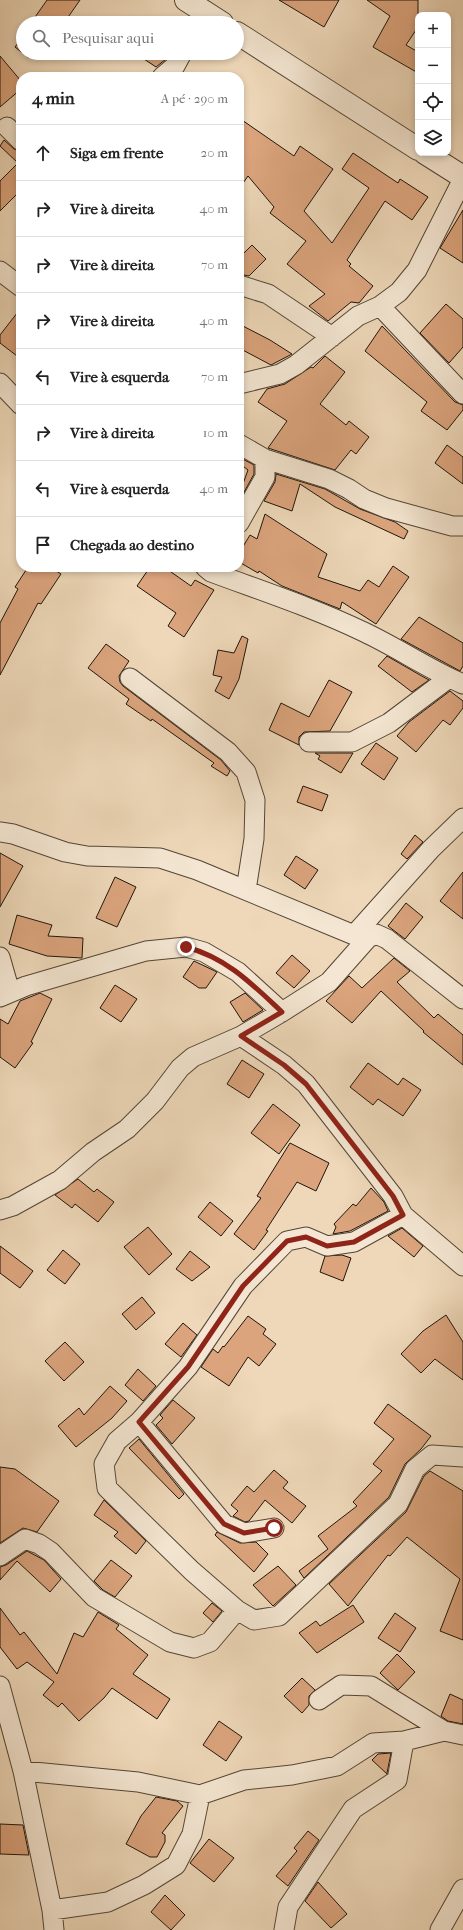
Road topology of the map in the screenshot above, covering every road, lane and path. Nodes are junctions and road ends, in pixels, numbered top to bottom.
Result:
1 (186, 0) edge
2 (205, 16) edge
3 (244, 37) edge
4 (178, 60) edge
5 (168, 72) edge
6 (7, 127) dead end
7 (16, 136) edge
8 (415, 147) edge
9 (430, 156) edge
10 (463, 178) edge
11 (0, 271) edge
12 (16, 283) edge
13 (244, 287) edge
14 (380, 306) junction
15 (332, 337) junction
16 (0, 383) edge
17 (244, 383) edge
18 (463, 394) edge
19 (16, 400) edge
20 (244, 447) edge
21 (265, 459) junction
22 (244, 514) edge
23 (463, 526) edge
24 (218, 572) edge
25 (130, 678) dead end
26 (456, 681) edge
27 (309, 742) dead end
28 (463, 818) edge
29 (0, 832) edge
30 (246, 890) junction
31 (354, 934) junction
32 (376, 934) junction
33 (0, 956) edge
34 (5, 994) edge
35 (463, 999) edge
36 (282, 1012) junction
37 (241, 1036) junction
38 (0, 1210) edge
39 (403, 1215) junction
40 (463, 1266) edge
41 (139, 1422) junction
42 (463, 1457) edge
43 (274, 1528) dead end
44 (0, 1556) edge
45 (237, 1610) junction
46 (0, 1686) edge
47 (318, 1700) dead end
48 (444, 1731) junction
49 (463, 1734) edge
50 (404, 1740) junction
51 (23, 1772) junction
52 (200, 1795) junction
53 (463, 1889) edge
54 (52, 1910) junction
55 (54, 1930) edge
56 (284, 1930) edge
57 (440, 1930) edge

1 - 2 street
3 - 8 street
4 - 5 street
6 - 7 street
9 - 10 street
10 - 14 street
11 - 12 street
13 - 15 street
14 - 15 street
14 - 18 street
15 - 17 street
16 - 19 street
20 - 21 street
21 - 22 street
21 - 23 street
24 - 26 street
25 - 30 street
26 - 27 street
28 - 31 street
29 - 30 street
30 - 31 street
31 - 32 street
32 - 35 street
32 - 36 street
33 - 34 street
34 - 36 street
36 - 37 street
37 - 38 street
37 - 39 street
39 - 40 street
39 - 41 street
41 - 43 street
41 - 45 street
42 - 45 street
44 - 45 street
46 - 51 street
47 - 48 street
48 - 49 street
48 - 50 street
50 - 52 street
50 - 56 street
51 - 52 street
51 - 54 street
52 - 54 street
53 - 57 street
54 - 55 street

